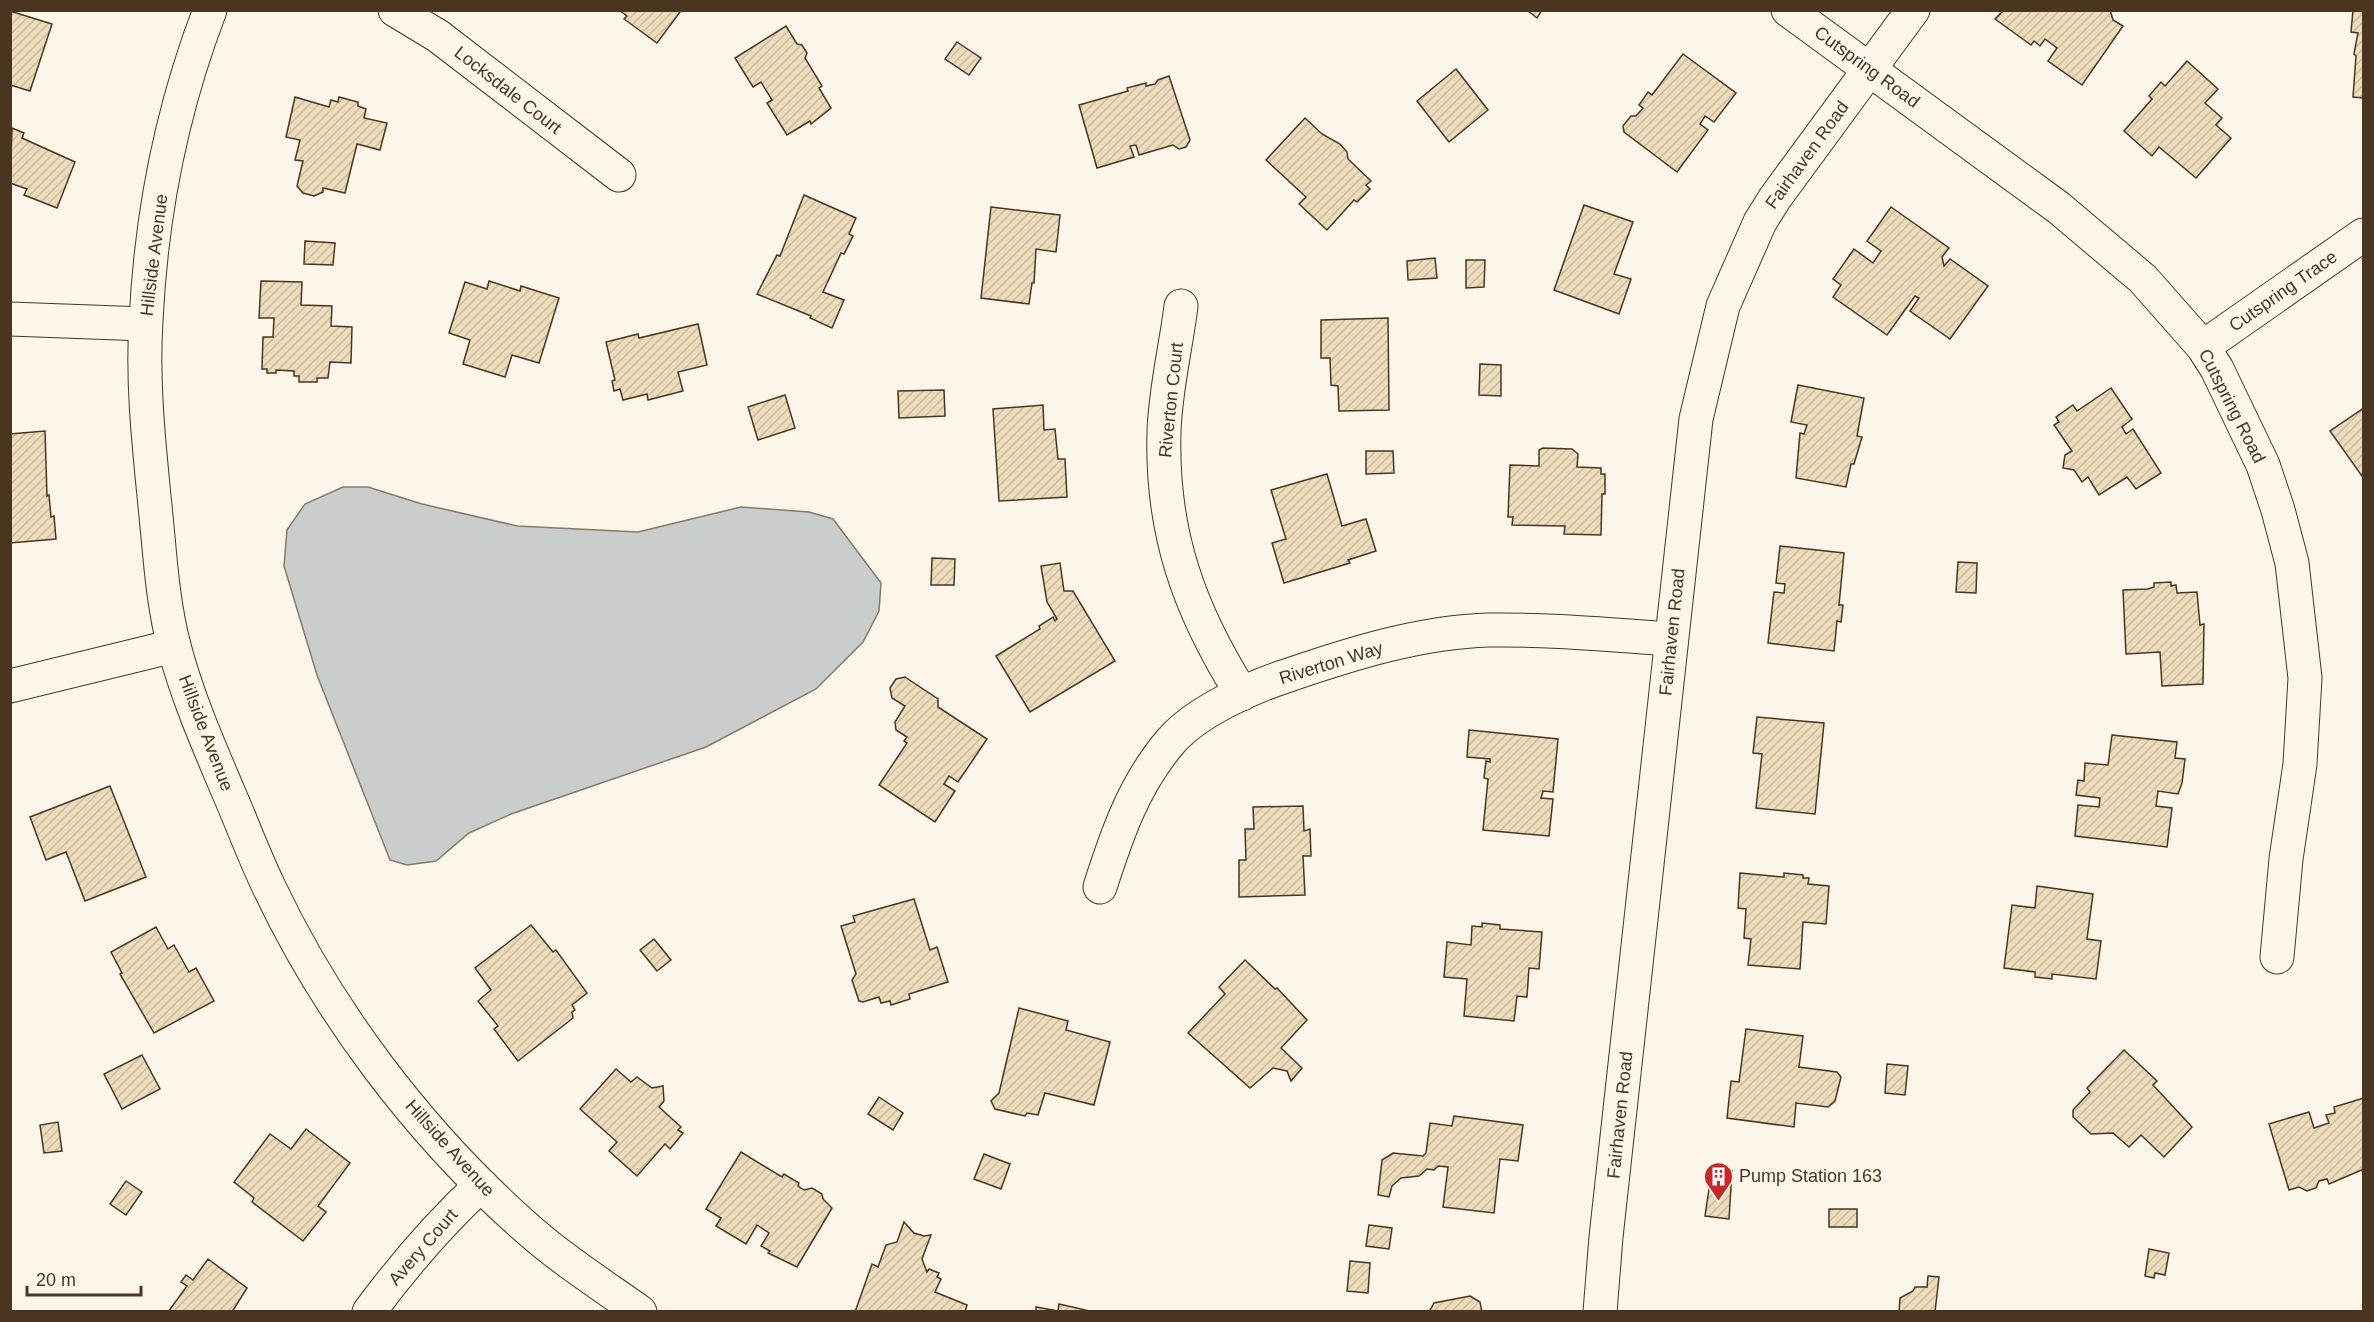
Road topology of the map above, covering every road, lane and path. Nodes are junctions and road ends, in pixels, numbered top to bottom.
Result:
1 (210, 10) edge
2 (395, 10) edge
3 (1788, 10) edge
4 (1913, 10) edge
5 (1869, 69) junction
6 (619, 175) dead end
7 (2362, 235) edge
8 (1181, 306) dead end
9 (10, 319) edge
10 (145, 324) junction
11 (2204, 347) junction
12 (1671, 639) junction
13 (174, 646) junction
14 (10, 686) edge
15 (1242, 694) junction
16 (1100, 887) dead end
17 (2277, 957) dead end
18 (481, 1185) junction
19 (369, 1311) edge
20 (640, 1311) edge
21 (1600, 1311) edge

1 - 10 street, Hillside Avenue
2 - 6 street, Locksdale Court
3 - 5 street, Cutspring Road
4 - 5 street, Fairhaven Road
5 - 11 street, Cutspring Road
5 - 12 street, Fairhaven Road
7 - 11 street, Cutspring Trace
8 - 15 street, Riverton Court
9 - 10 street
10 - 13 street, Hillside Avenue
11 - 17 street, Cutspring Road
12 - 15 street, Riverton Way
12 - 21 street, Fairhaven Road
13 - 14 street
13 - 18 street, Hillside Avenue
15 - 16 street, Riverton Way
18 - 19 street, Avery Court
18 - 20 street, Hillside Avenue

